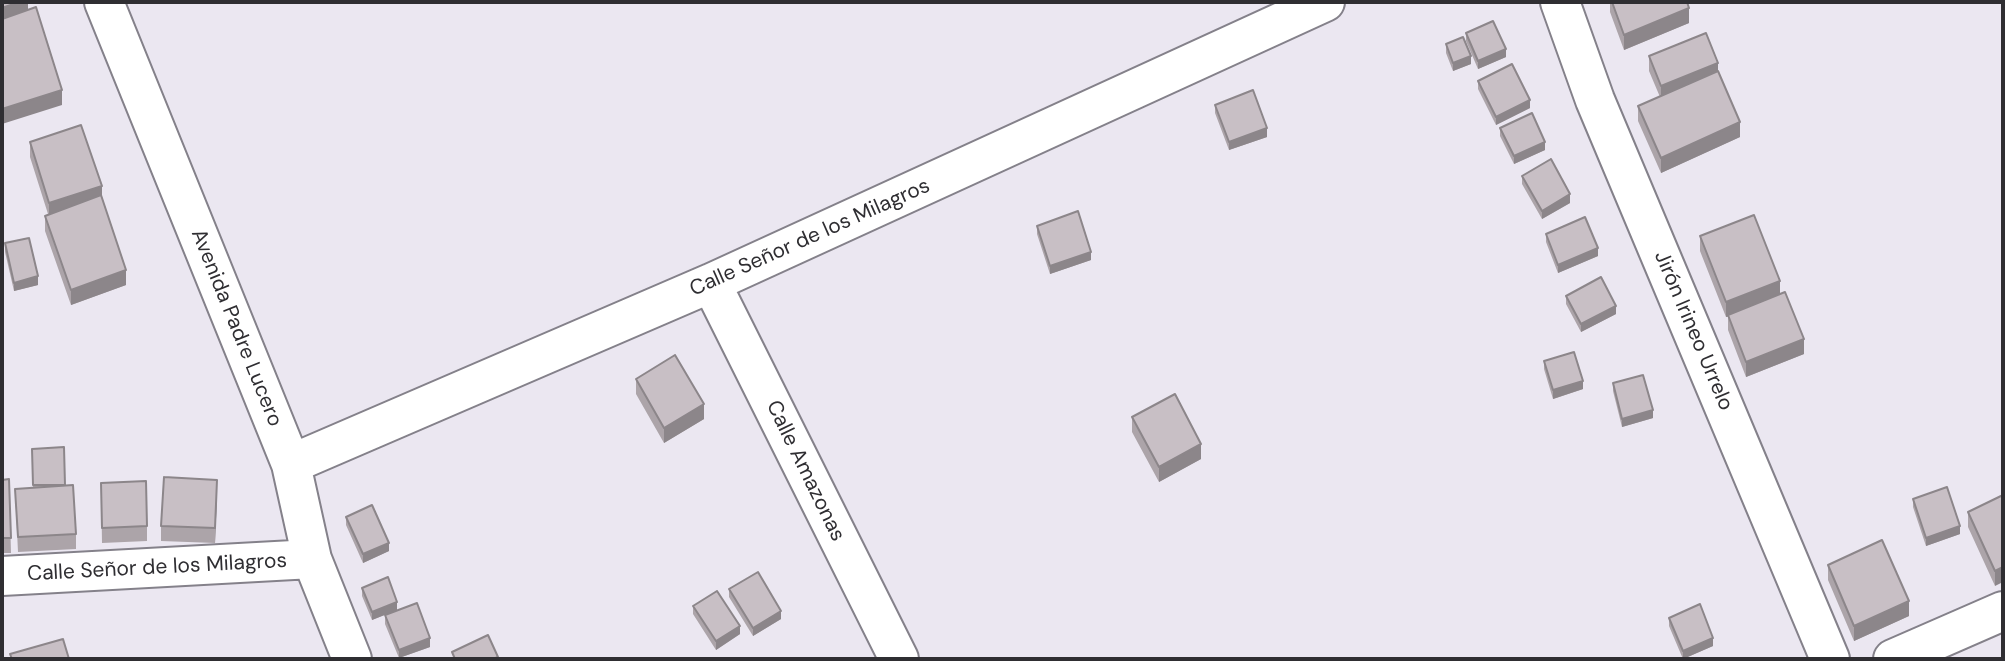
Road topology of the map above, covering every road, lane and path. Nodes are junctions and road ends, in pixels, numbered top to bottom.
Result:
1 (104, 2) edge
2 (1325, 2) edge
3 (1560, 2) edge
4 (712, 283) junction
5 (291, 464) junction
6 (312, 559) junction
7 (2, 576) edge
8 (2003, 611) edge
9 (352, 659) edge
10 (899, 659) edge
11 (1830, 659) edge
12 (1893, 659) edge

1 - 5 street, Avenida Padre Lucero
2 - 4 street, Calle Señor de los Milagros
3 - 11 street, Jirón Irineo Urrelo
4 - 5 street, Calle Señor de los Milagros
4 - 10 street, Calle Amazonas
5 - 6 street, Avenida Padre Lucero
6 - 7 street, Calle Señor de los Milagros
6 - 9 street, Avenida Padre Lucero
8 - 12 street

